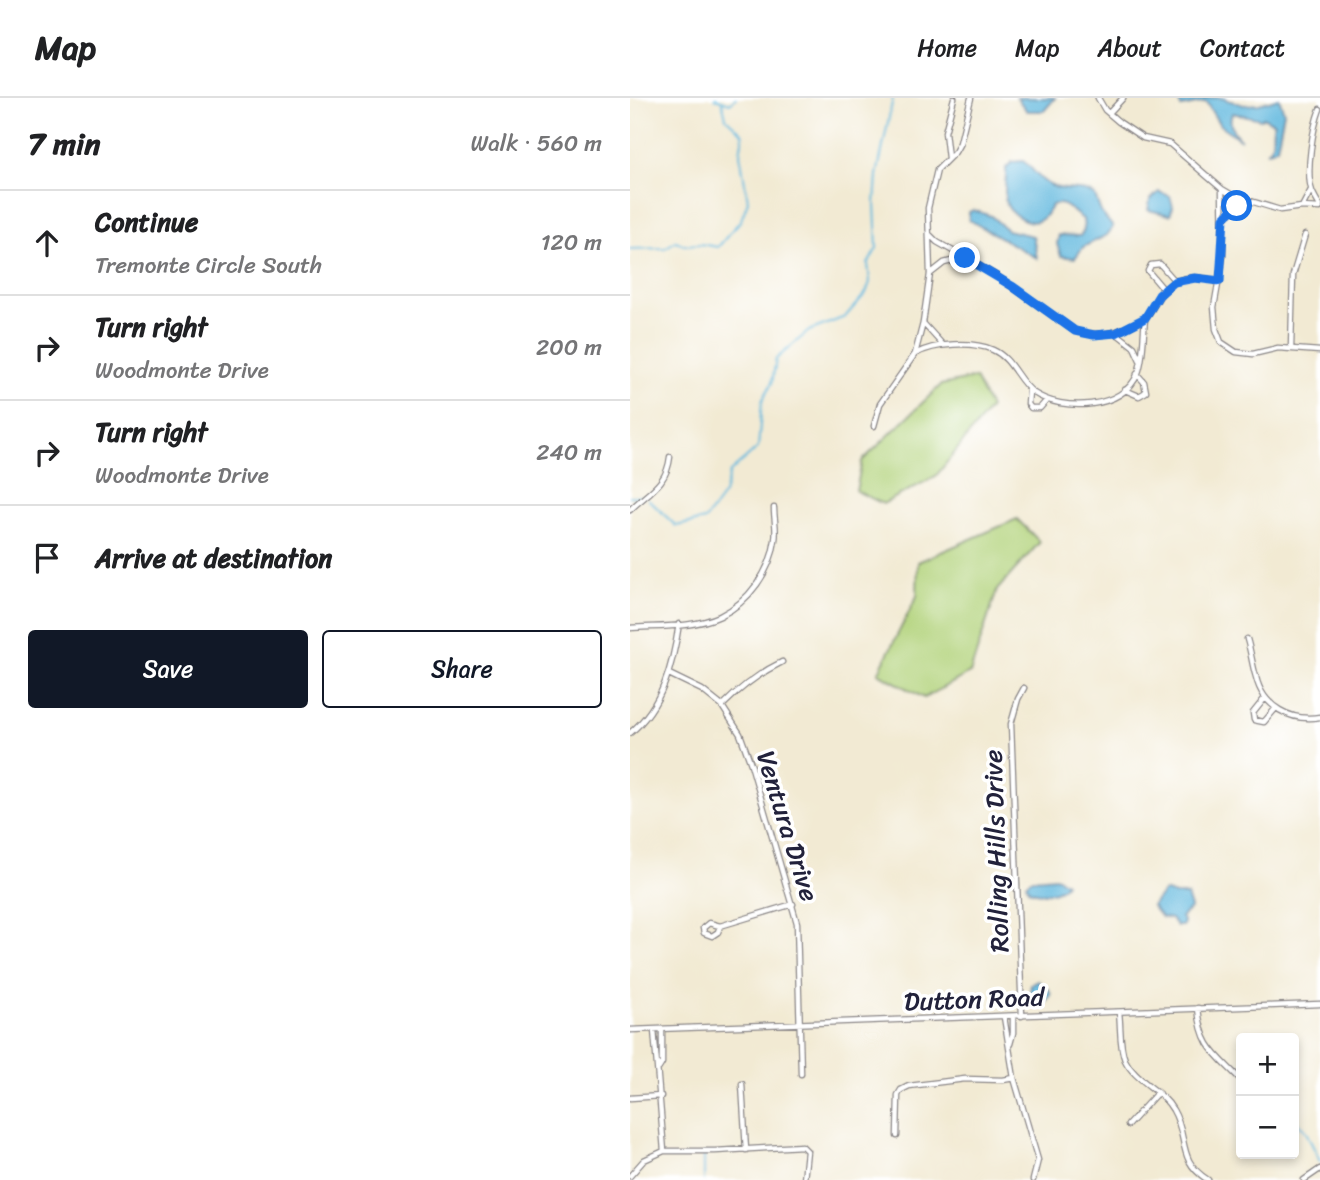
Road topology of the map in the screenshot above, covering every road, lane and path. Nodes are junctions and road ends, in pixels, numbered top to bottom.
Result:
1 (954, 98) edge
2 (971, 98) edge
3 (1098, 98) edge
4 (1122, 98) edge
5 (1320, 109) edge
6 (1109, 113) junction
7 (948, 158) junction
8 (1222, 189) junction
9 (1311, 189) junction
10 (1247, 201) junction
11 (1302, 206) junction
12 (1320, 207) edge
13 (1224, 218) junction
14 (928, 234) junction
15 (1305, 235) dead end
16 (965, 258) junction
17 (930, 274) junction
18 (1175, 281) junction
19 (1220, 281) junction
20 (1164, 290) junction
21 (1145, 318) junction
22 (923, 323) junction
23 (1116, 333) junction
24 (943, 345) junction
25 (1291, 348) junction
26 (1320, 351) edge
27 (915, 354) junction
28 (1140, 361) junction
29 (1138, 374) junction
30 (1030, 390) junction
31 (1125, 390) junction
32 (1047, 400) junction
33 (874, 426) dead end
34 (670, 457) dead end
35 (631, 506) edge
36 (774, 508) dead end
37 (679, 624) junction
38 (630, 628) edge
39 (1247, 639) dead end
40 (782, 662) dead end
41 (669, 674) junction
42 (1024, 688) dead end
43 (1265, 698) junction
44 (722, 706) junction
45 (1276, 708) junction
46 (1320, 717) edge
47 (630, 733) edge
48 (793, 904) junction
49 (720, 926) dead end
50 (1320, 1003) edge
51 (1198, 1008) junction
52 (1119, 1012) junction
53 (1013, 1016) junction
54 (1022, 1016) junction
55 (1004, 1017) junction
56 (799, 1024) junction
57 (630, 1030) edge
58 (654, 1030) junction
59 (662, 1030) junction
60 (1013, 1033) junction
61 (1006, 1034) junction
62 (1010, 1045) junction
63 (659, 1068) junction
64 (801, 1073) dead end
65 (1236, 1075) edge
66 (1014, 1078) junction
67 (743, 1084) dead end
68 (1157, 1093) junction
69 (661, 1096) junction
70 (630, 1098) edge
71 (1128, 1125) dead end
72 (897, 1136) dead end
73 (746, 1150) junction
74 (664, 1151) junction
75 (1320, 1169) edge
76 (630, 1176) edge
77 (804, 1180) edge
78 (1033, 1180) edge
79 (1207, 1180) edge
80 (1304, 1180) edge

1 - 7 street
2 - 7 street
3 - 6 street
4 - 6 street
5 - 9 street
6 - 8 street
7 - 14 street
8 - 10 street
8 - 13 street
9 - 11 street
9 - 12 street
10 - 11 street
10 - 13 street
11 - 12 street
13 - 19 street
14 - 16 street
14 - 17 street
15 - 25 street
16 - 17 street
16 - 23 street
17 - 22 street
18 - 19 street
18 - 20 street
18 - 20 street
19 - 25 street
20 - 21 street
21 - 23 street
21 - 28 street
22 - 24 street
22 - 27 street
23 - 28 street
24 - 27 street
24 - 30 street
25 - 26 street
27 - 33 street
28 - 29 street
29 - 31 street
29 - 31 street
30 - 32 street
30 - 32 street
31 - 32 street
34 - 35 street
36 - 37 street
37 - 38 street
37 - 41 street
39 - 43 street
40 - 44 street
41 - 44 street, Ventura Drive
41 - 47 street
42 - 54 street, Rolling Hills Drive
43 - 45 street
43 - 45 street
44 - 48 street, Ventura Drive
45 - 46 street
48 - 49 street
48 - 56 street, Ventura Drive
50 - 51 street, Dutton Road
51 - 52 street, Dutton Road
51 - 65 street
52 - 54 street, Dutton Road
52 - 68 street
53 - 54 street, Dutton Road
53 - 55 street, Dutton Road
53 - 60 street
55 - 56 street, Dutton Road
55 - 61 street
56 - 59 street, Dutton Road
56 - 64 street, Ventura Drive
57 - 58 street, Dutton Road
58 - 59 street, Dutton Road
58 - 63 street
59 - 63 street
60 - 61 street
60 - 62 street
61 - 62 street
62 - 66 street
63 - 69 street
66 - 72 street
66 - 78 street
67 - 73 street
68 - 71 street
68 - 79 street
69 - 70 street
69 - 74 street
73 - 74 street
73 - 77 street
74 - 76 street
75 - 80 street

